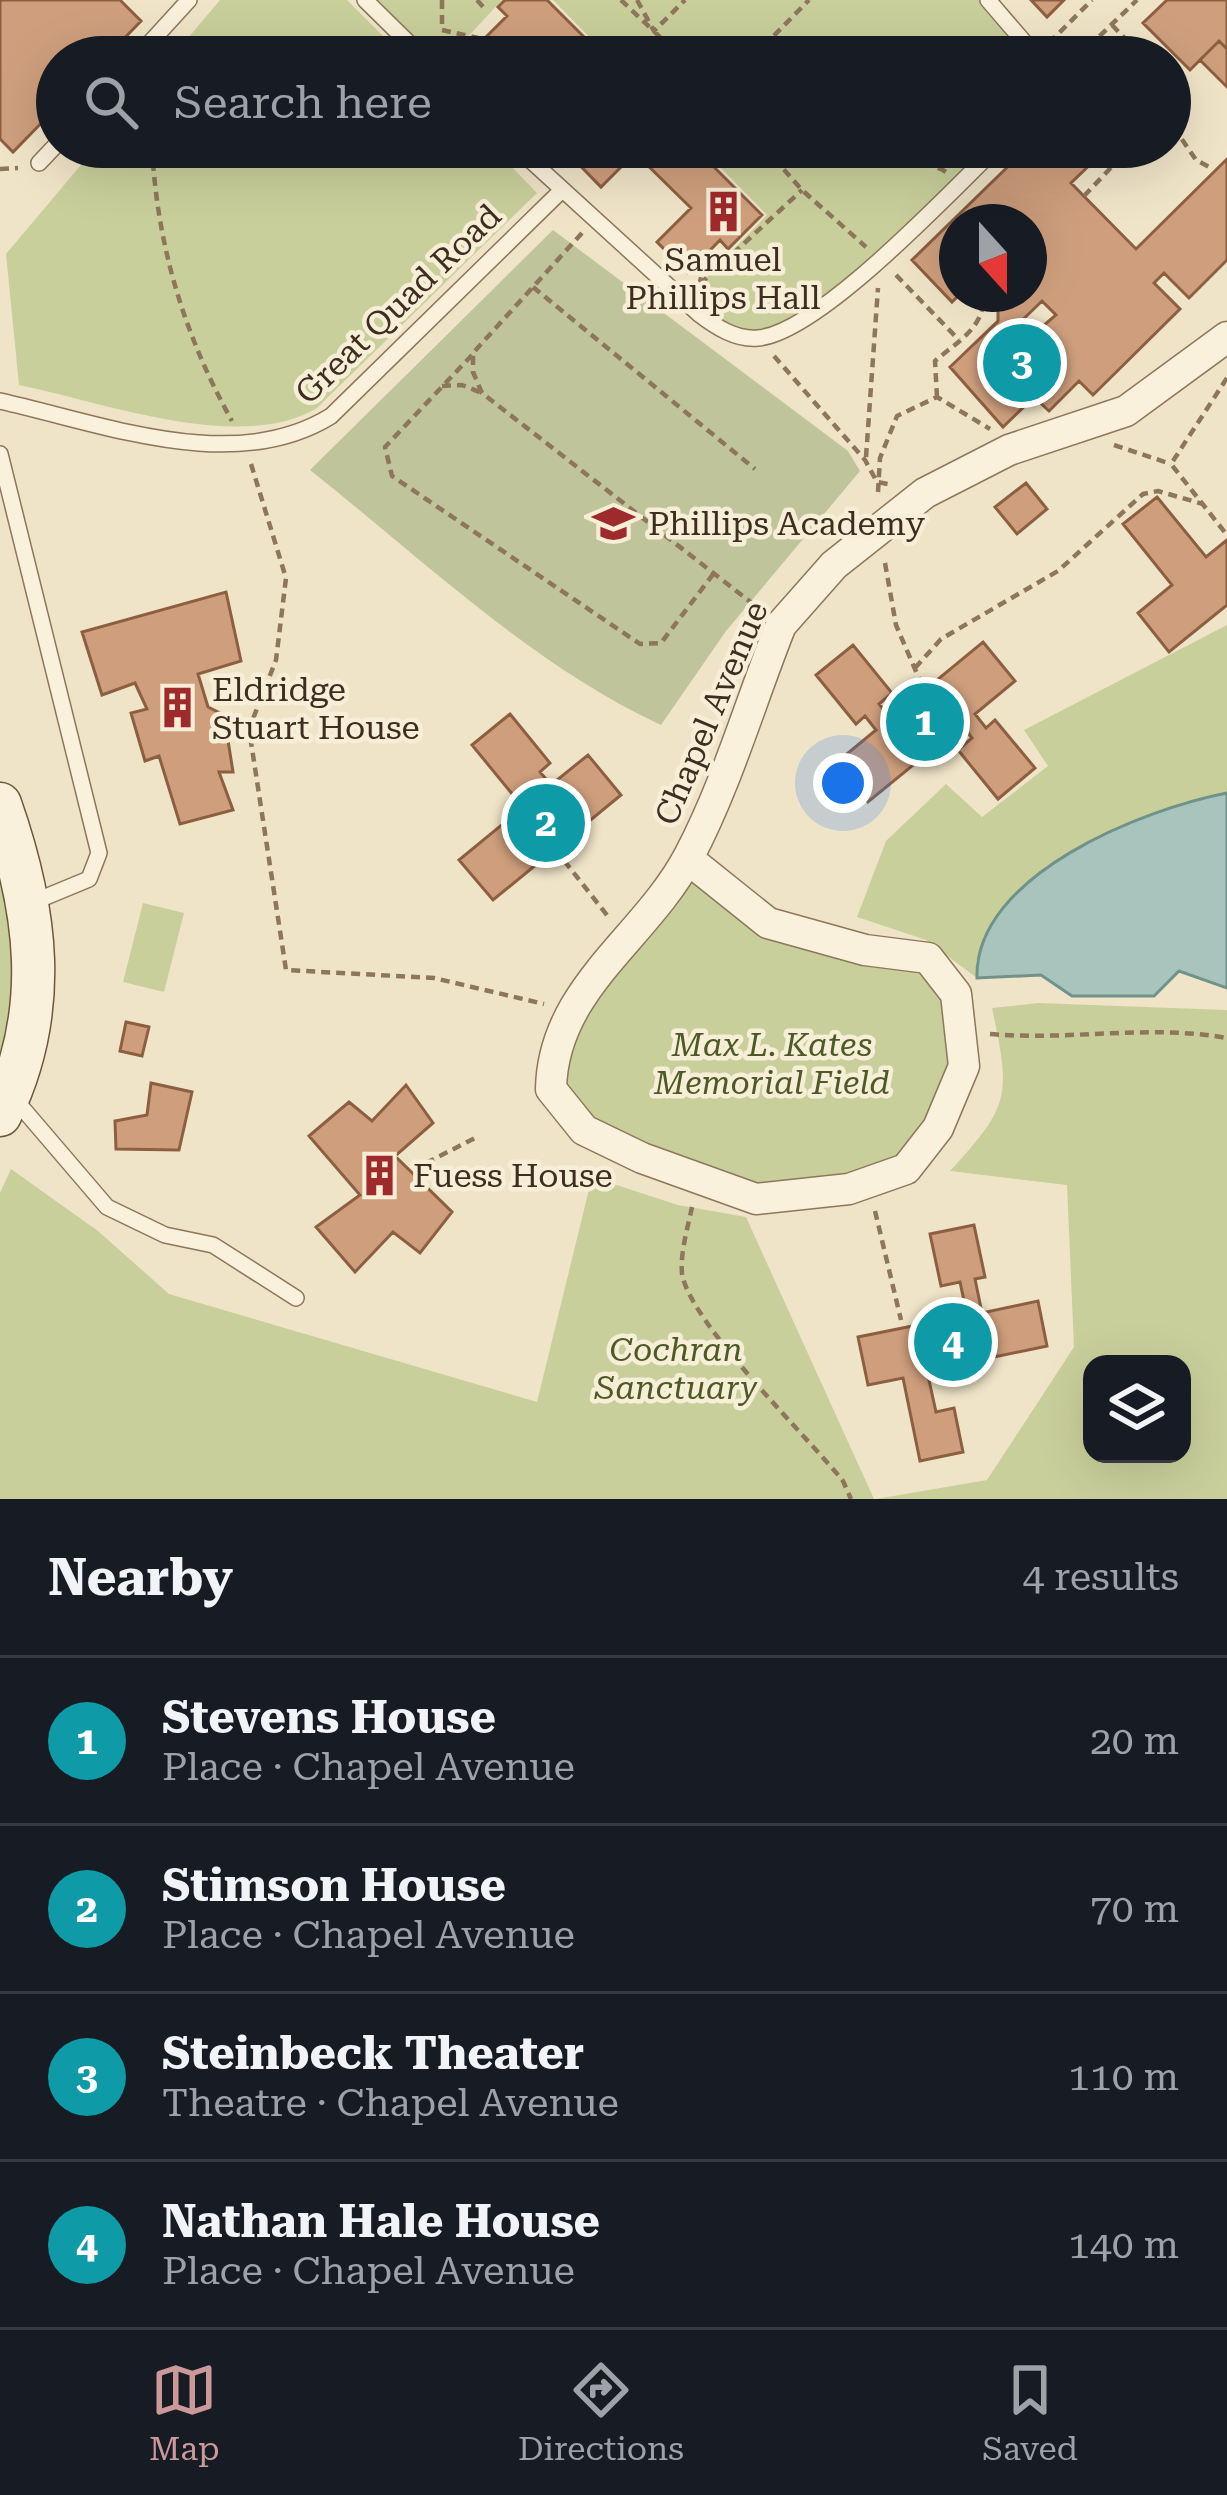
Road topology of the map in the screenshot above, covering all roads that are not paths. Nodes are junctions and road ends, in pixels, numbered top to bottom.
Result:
1 (188, 0) edge
2 (365, 0) edge
3 (988, 0) edge
4 (156, 36) edge
5 (402, 36) edge
6 (1019, 36) edge
7 (538, 168) edge
8 (975, 168) edge
9 (562, 191) junction
10 (1227, 338) edge
11 (0, 401) edge
12 (0, 454) edge
13 (0, 804) edge
14 (688, 859) junction
15 (28, 903) junction
16 (5, 1104) edge
17 (296, 1298) dead end

1 - 4 lane
2 - 5 lane
3 - 6 lane
7 - 9 lane
8 - 9 lane
9 - 11 lane, Great Quad Road
10 - 14 street, Chapel Avenue
12 - 15 lane
13 - 15 street
14 - 14 street, Chapel Avenue
15 - 16 street
16 - 17 lane

